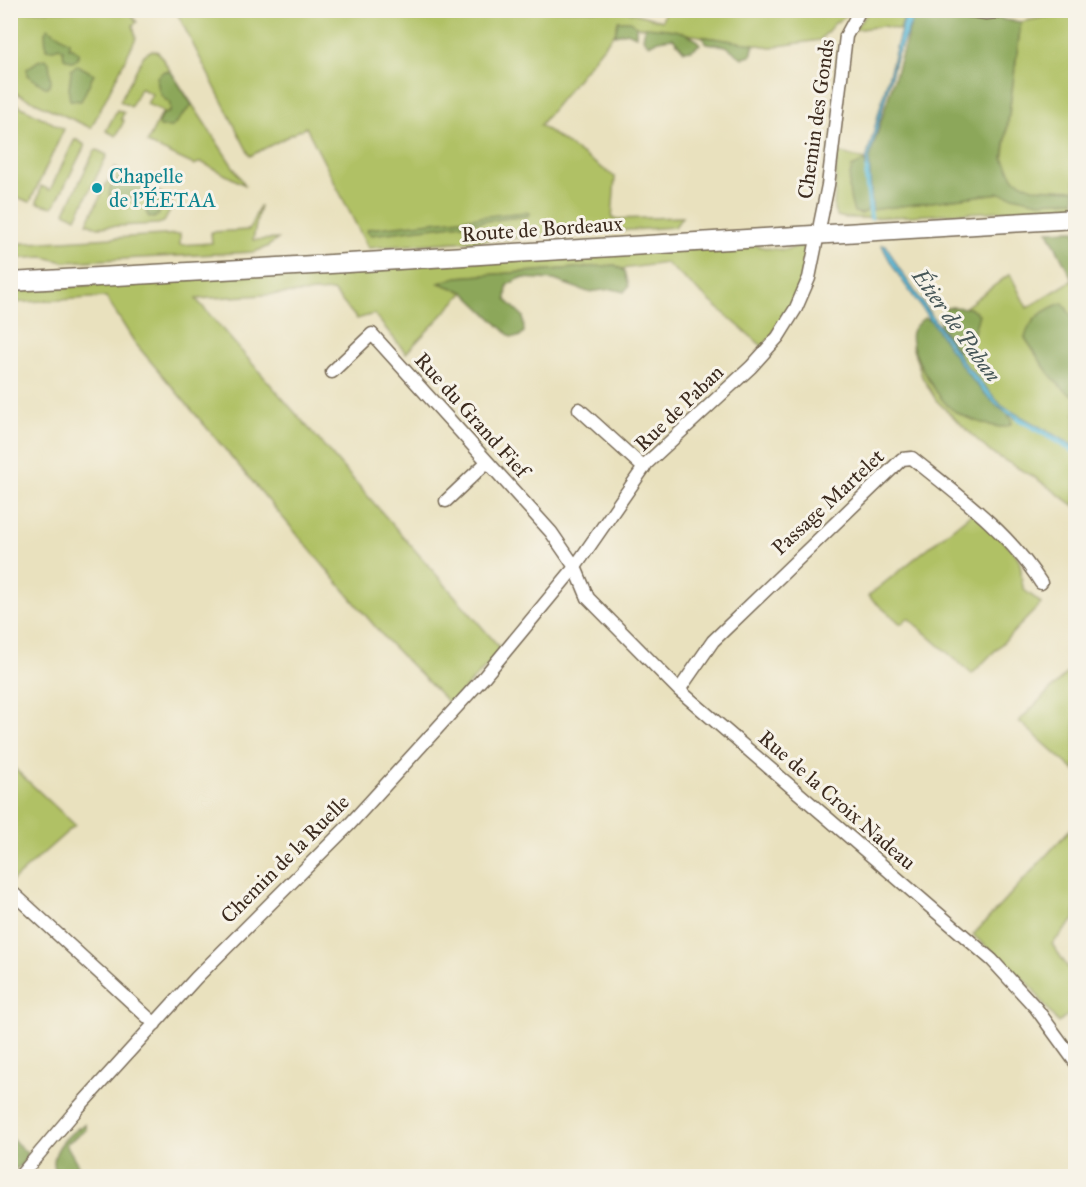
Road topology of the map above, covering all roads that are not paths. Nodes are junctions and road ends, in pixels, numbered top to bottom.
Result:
1 (860, 10) edge
2 (962, 10) edge
3 (1021, 10) edge
4 (1076, 219) edge
5 (817, 235) junction
6 (809, 278) joint
7 (10, 282) edge
8 (332, 372) dead end
9 (579, 409) dead end
10 (488, 462) junction
11 (644, 468) junction
12 (446, 501) dead end
13 (575, 567) junction
14 (1041, 583) dead end
15 (679, 690) junction
16 (14, 894) dead end
17 (154, 1024) junction
18 (1076, 1063) edge
19 (20, 1176) edge

1 - 5 street, Chemin des Gonds
2 - 3 street
4 - 5 main road, Route de Bordeaux
5 - 6 street, Chemin des Gonds
5 - 7 main road, Route de Bordeaux
6 - 11 street, Rue de Paban
8 - 10 street, Rue du Grand Fief
9 - 11 street
10 - 12 street
10 - 13 street, Rue du Grand Fief
11 - 13 street, Rue de Paban
13 - 15 street, Rue de la Croix Nadeau
13 - 17 street, Chemin de la Ruelle
14 - 15 street, Passage Martelet
15 - 18 street, Rue de la Croix Nadeau
16 - 17 street
17 - 19 street, Chemin de la Ruelle

